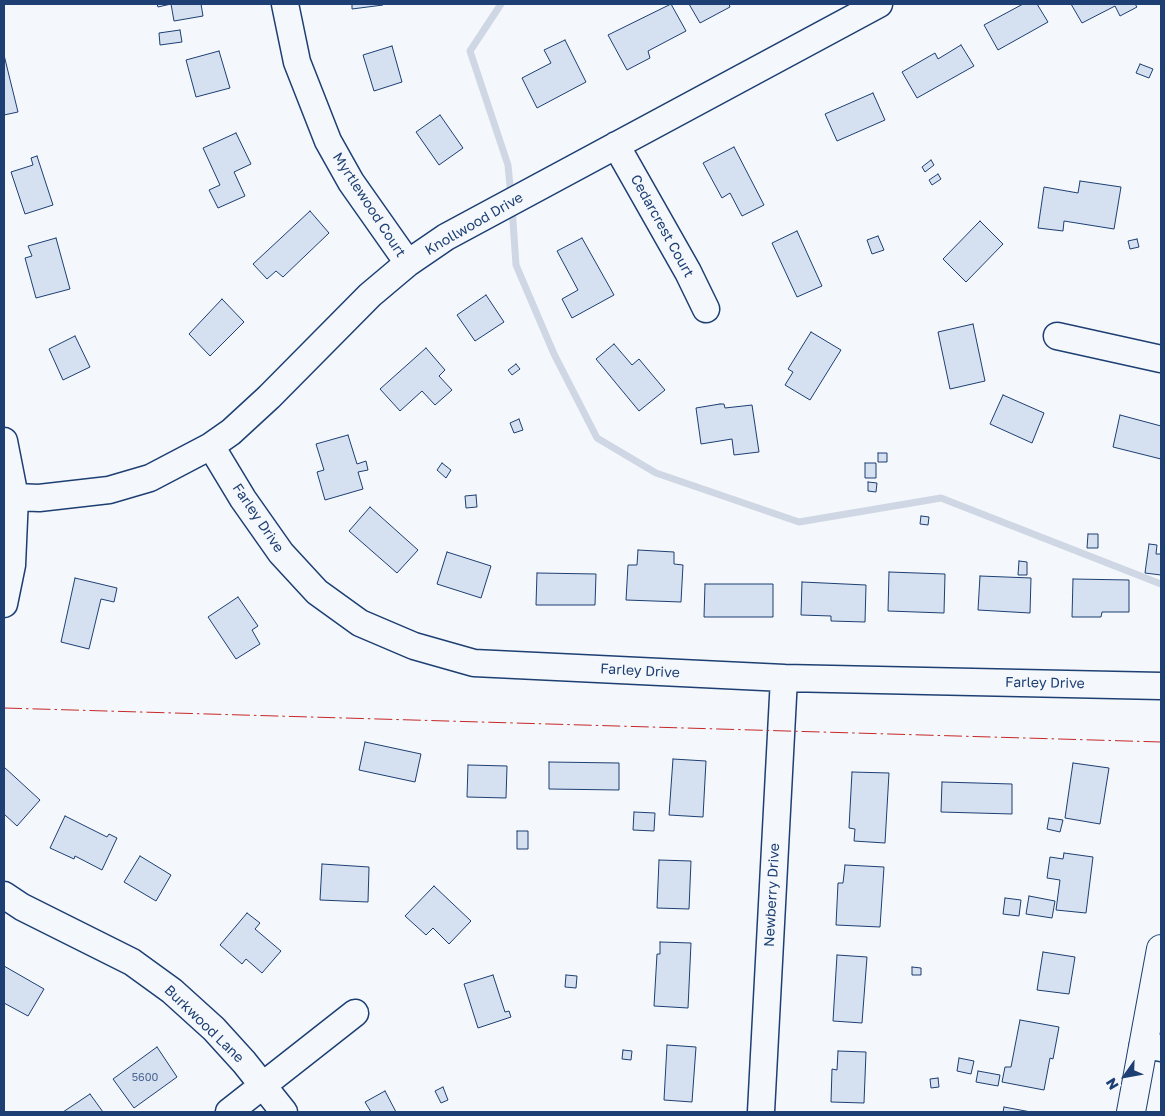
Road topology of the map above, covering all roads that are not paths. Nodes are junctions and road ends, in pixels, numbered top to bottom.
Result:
1 (285, 4) edge
2 (879, 4) edge
3 (616, 145) junction
4 (408, 263) junction
5 (706, 309) dead end
6 (1057, 336) dead end
7 (1161, 359) edge
8 (4, 441) edge
9 (211, 446) junction
10 (15, 497) junction
11 (4, 604) edge
12 (784, 678) junction
13 (1161, 686) edge
14 (4, 895) edge
15 (1161, 949) edge
16 (355, 1013) dead end
17 (1152, 1047) edge
18 (265, 1086) junction
19 (229, 1112) edge
20 (284, 1112) edge
21 (762, 1112) edge
22 (1130, 1112) edge

1 - 4 street, Myrtlewood Court
2 - 3 street, Knollwood Drive
3 - 4 street, Knollwood Drive
3 - 5 street, Cedarcrest Court
4 - 9 street, Knollwood Drive
6 - 7 street
8 - 10 street
9 - 10 street, Knollwood Drive
9 - 12 street, Farley Drive
10 - 11 street
12 - 13 street, Farley Drive
12 - 21 street, Newberry Drive
14 - 18 street, Burkwood Lane
15 - 17 main road
16 - 18 street
17 - 22 main road
18 - 19 street
18 - 20 street, Burkwood Lane

